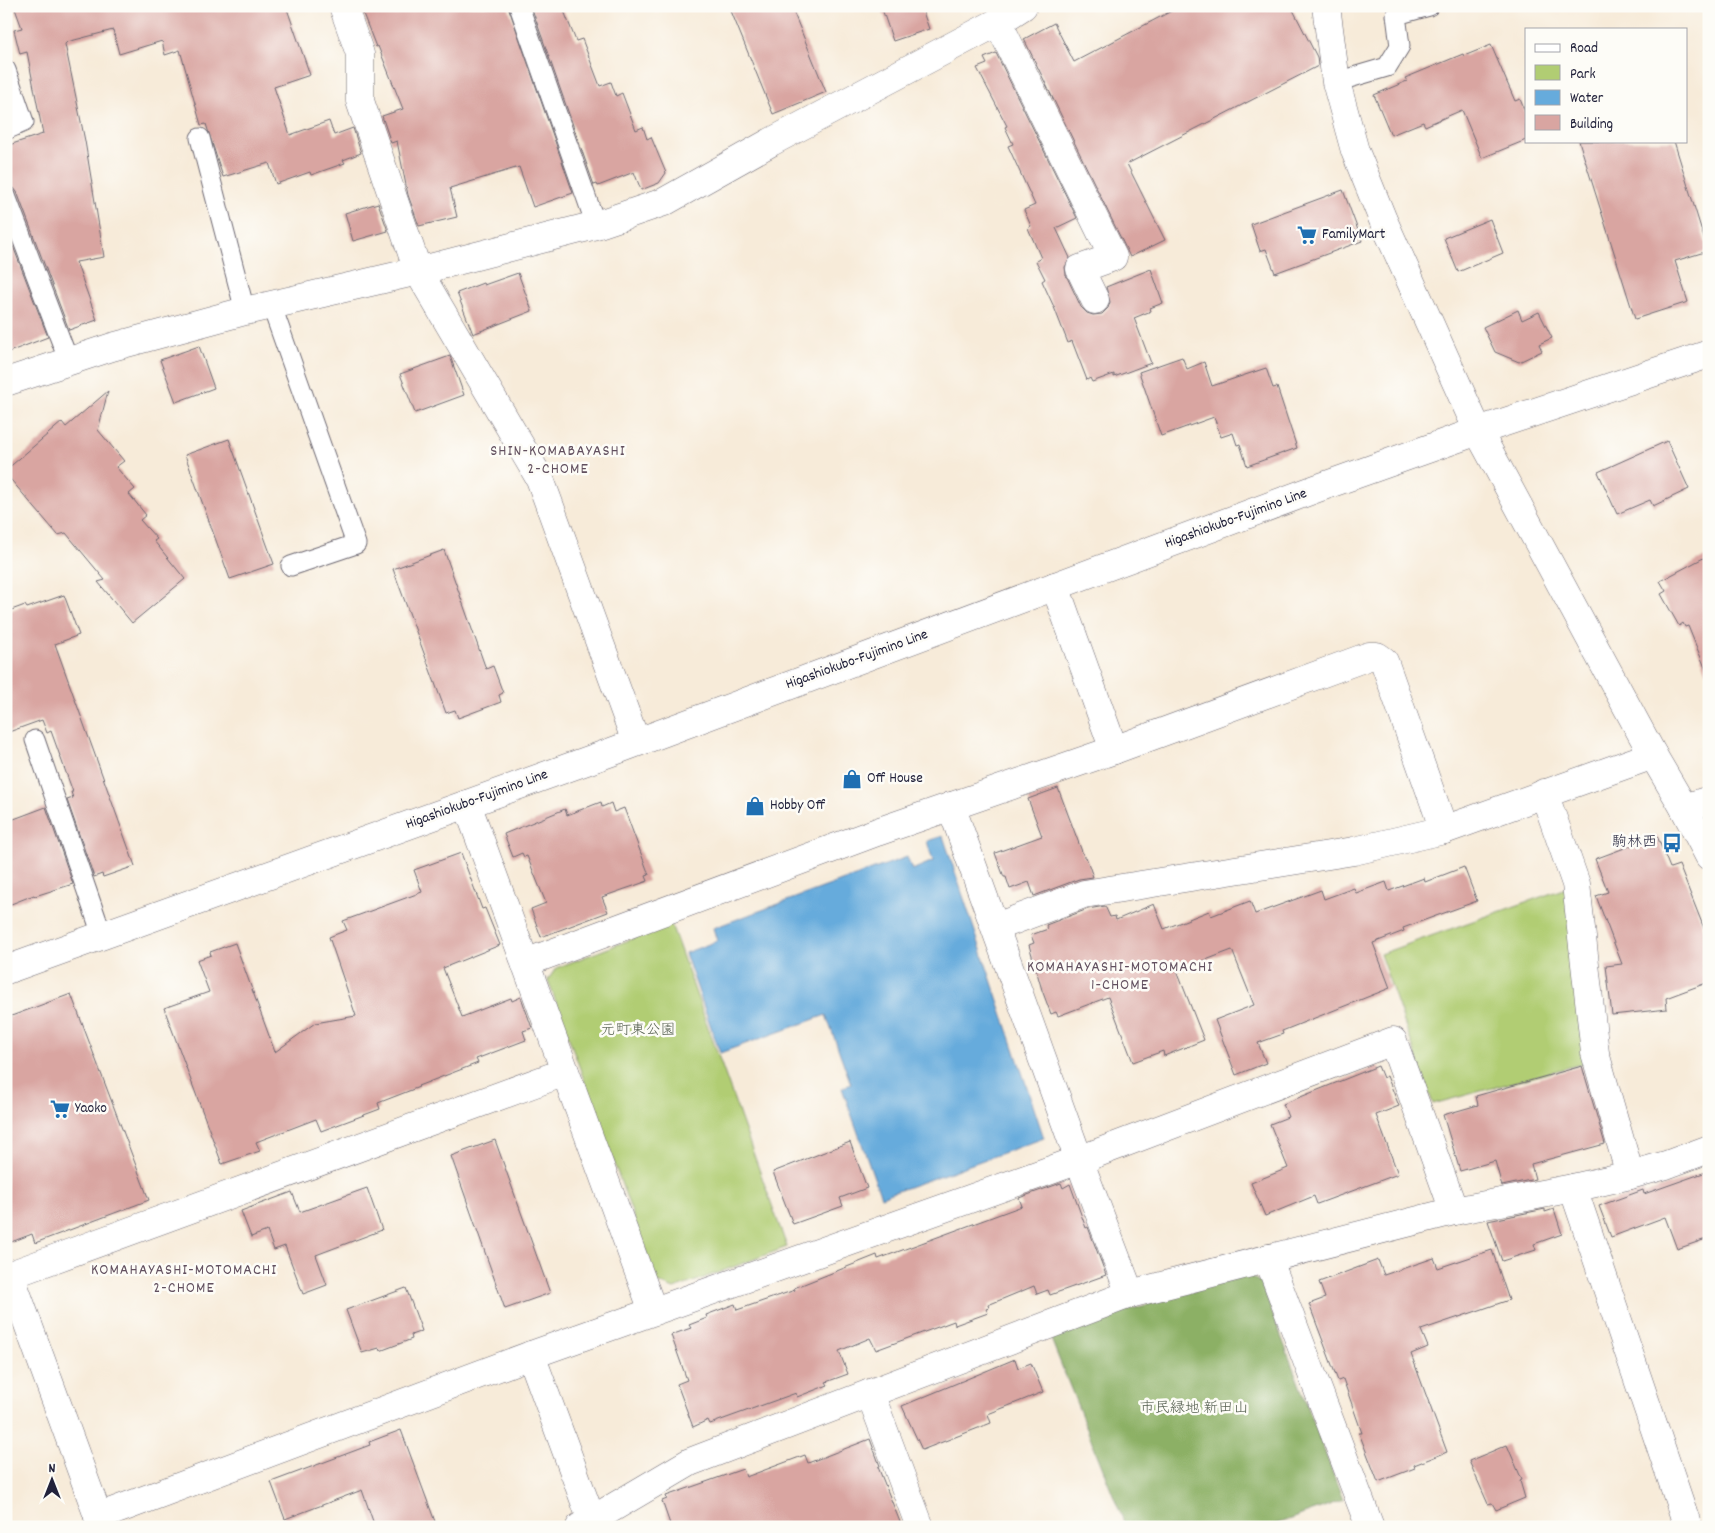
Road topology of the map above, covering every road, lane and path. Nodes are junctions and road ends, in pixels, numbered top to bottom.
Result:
1 (343, 6) edge
2 (518, 6) edge
3 (1023, 6) edge
4 (1326, 6) edge
5 (1429, 6) edge
6 (998, 22) junction
7 (6, 70) edge
8 (1336, 82) junction
9 (6, 130) edge
10 (200, 138) dead end
11 (6, 196) edge
12 (596, 225) junction
13 (418, 271) junction
14 (1096, 300) dead end
15 (258, 308) junction
16 (1709, 354) edge
17 (69, 362) junction
18 (6, 382) edge
19 (1478, 431) junction
20 (291, 566) dead end
21 (1055, 586) junction
22 (35, 740) dead end
23 (636, 742) junction
24 (1114, 750) junction
25 (1653, 755) junction
26 (1544, 793) junction
27 (466, 804) junction
28 (1696, 804) edge
29 (951, 806) junction
30 (1444, 830) junction
31 (1709, 856) edge
32 (996, 927) junction
33 (102, 935) junction
34 (525, 963) junction
35 (8, 964) edge
36 (565, 1072) junction
37 (1709, 1149) edge
38 (1080, 1160) junction
39 (1630, 1175) junction
40 (1574, 1188) junction
41 (1454, 1210) junction
42 (1268, 1258) junction
43 (1130, 1294) junction
44 (653, 1311) junction
45 (531, 1355) junction
46 (870, 1393) junction
47 (100, 1522) edge
48 (586, 1524) edge
49 (920, 1527) edge
50 (1370, 1527) edge
51 (1688, 1527) edge

1 - 13 street
2 - 12 lane
3 - 6 street
4 - 8 street
5 - 8 lane
6 - 12 street
6 - 14 street
7 - 9 lane
8 - 19 street
10 - 15 lane
11 - 17 lane
12 - 13 street
13 - 15 street
13 - 23 street
15 - 17 street
15 - 20 lane
16 - 19 street, Higashiokubo-Fujimino Line
17 - 18 street
19 - 21 street, Higashiokubo-Fujimino Line
19 - 25 street
21 - 23 street, Higashiokubo-Fujimino Line
21 - 24 street
22 - 33 lane
23 - 27 street, Higashiokubo-Fujimino Line
24 - 29 street
24 - 30 street
25 - 26 street
25 - 28 street
26 - 30 street
26 - 39 street
27 - 33 street, Higashiokubo-Fujimino Line
27 - 34 street
28 - 31 street
29 - 32 street
29 - 34 street
30 - 32 street
32 - 38 street
33 - 35 street, Higashiokubo-Fujimino Line
34 - 36 street
36 - 44 street
36 - 47 street
37 - 39 street
38 - 41 street
38 - 43 street
38 - 44 street
39 - 40 street
40 - 41 street
40 - 51 street
41 - 42 street
42 - 43 street
42 - 50 street
43 - 46 street
44 - 45 street
45 - 47 street
45 - 48 street
46 - 48 street
46 - 49 street

